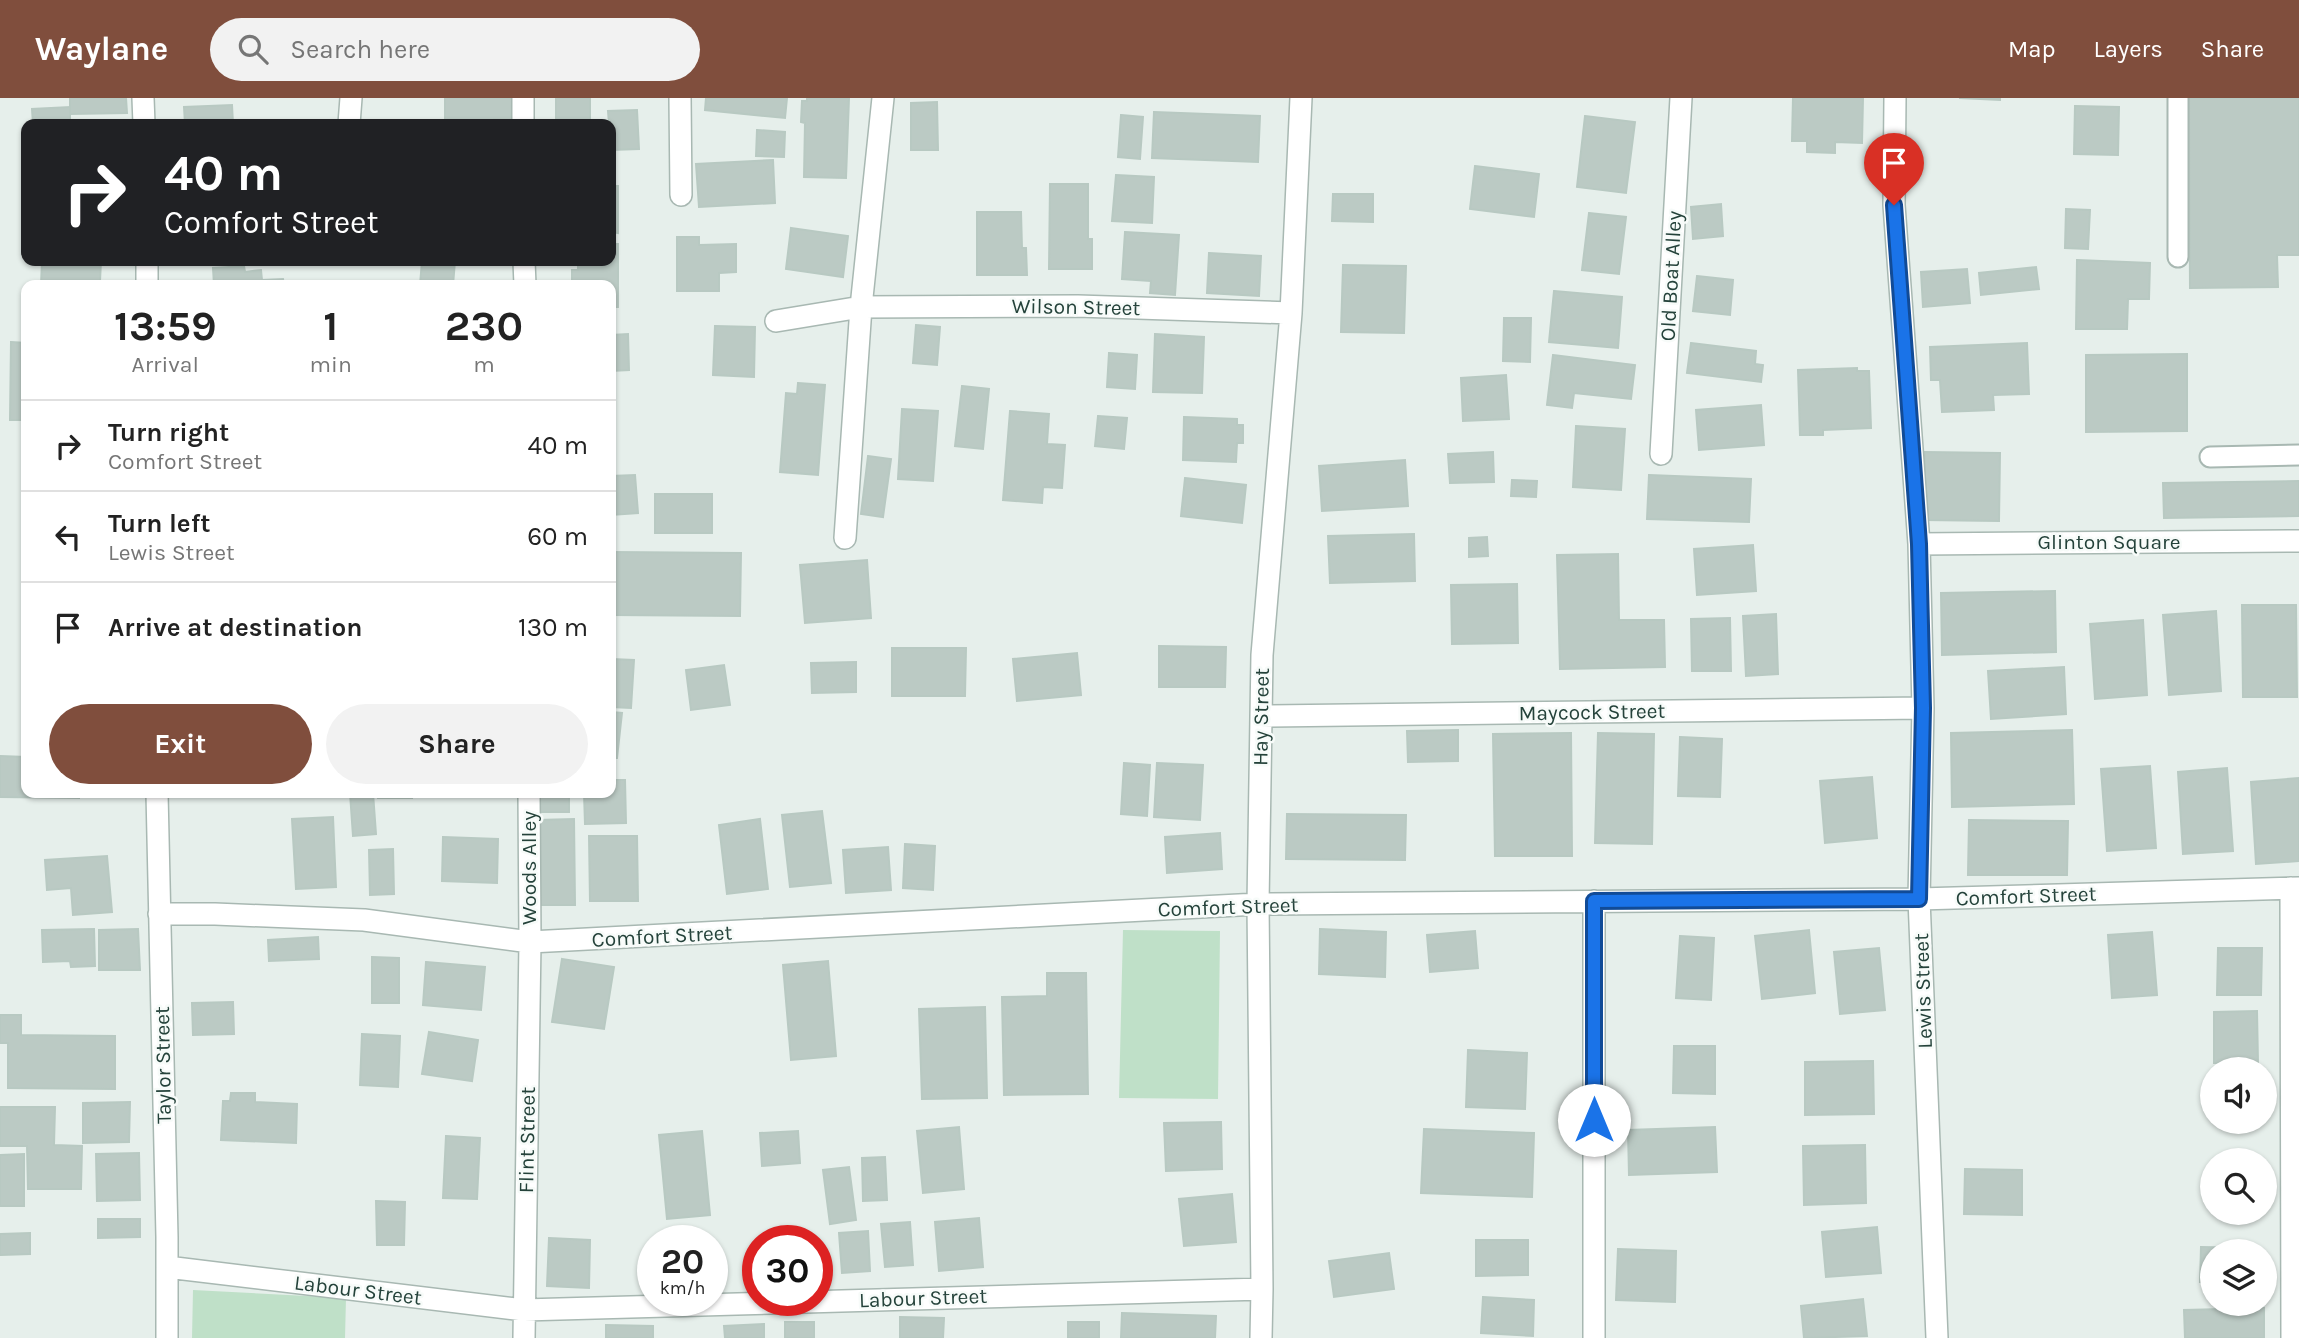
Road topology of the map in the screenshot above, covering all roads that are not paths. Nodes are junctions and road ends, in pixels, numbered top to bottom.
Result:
1 (143, 98) edge
2 (351, 98) edge
3 (523, 98) edge
4 (680, 98) edge
5 (883, 98) edge
6 (1301, 98) edge
7 (1681, 98) edge
8 (1895, 98) edge
9 (2178, 98) edge
10 (144, 119) edge
11 (349, 119) edge
12 (523, 119) edge
13 (681, 195) dead end
14 (2178, 257) dead end
15 (861, 307) junction
16 (1291, 313) junction
17 (776, 321) dead end
18 (1661, 454) dead end
19 (2299, 455) edge
20 (2210, 457) dead end
21 (845, 538) dead end
22 (2299, 541) edge
23 (1919, 544) junction
24 (1923, 708) junction
25 (1261, 716) junction
26 (157, 798) edge
27 (529, 798) edge
28 (2295, 888) edge
29 (1919, 899) junction
30 (1594, 901) junction
31 (1258, 904) junction
32 (159, 914) junction
33 (530, 943) junction
34 (167, 1268) junction
35 (1262, 1289) junction
36 (524, 1310) junction
37 (167, 1338) edge
38 (524, 1338) edge
39 (1261, 1338) edge
40 (1594, 1338) edge
41 (1937, 1338) edge
42 (2292, 1338) edge

1 - 10 street
2 - 11 street
3 - 12 street
4 - 13 street
5 - 15 street
6 - 16 street, Hay Street
7 - 18 street, Old Boat Alley
8 - 23 street, Lewis Street
9 - 14 lane
15 - 16 street, Wilson Street
15 - 17 street, Wilson Street
15 - 21 street
16 - 25 street, Hay Street
19 - 20 lane
22 - 23 street, Glinton Square
23 - 24 street, Lewis Street
24 - 25 street, Maycock Street
24 - 29 street, Lewis Street
25 - 31 street, Hay Street
26 - 32 street, Taylor Street
27 - 33 street, Woods Alley
28 - 29 street, Comfort Street
28 - 42 street
29 - 30 street, Comfort Street
29 - 41 street, Lewis Street
30 - 31 street, Comfort Street
30 - 40 street
31 - 33 street, Comfort Street
31 - 35 street, Hay Street
32 - 33 street, Comfort Street
32 - 34 street, Taylor Street
33 - 36 street, Flint Street
34 - 36 street, Labour Street
34 - 37 street, Taylor Street
35 - 36 street, Labour Street
35 - 39 street, Hay Street
36 - 38 street, Flint Street

